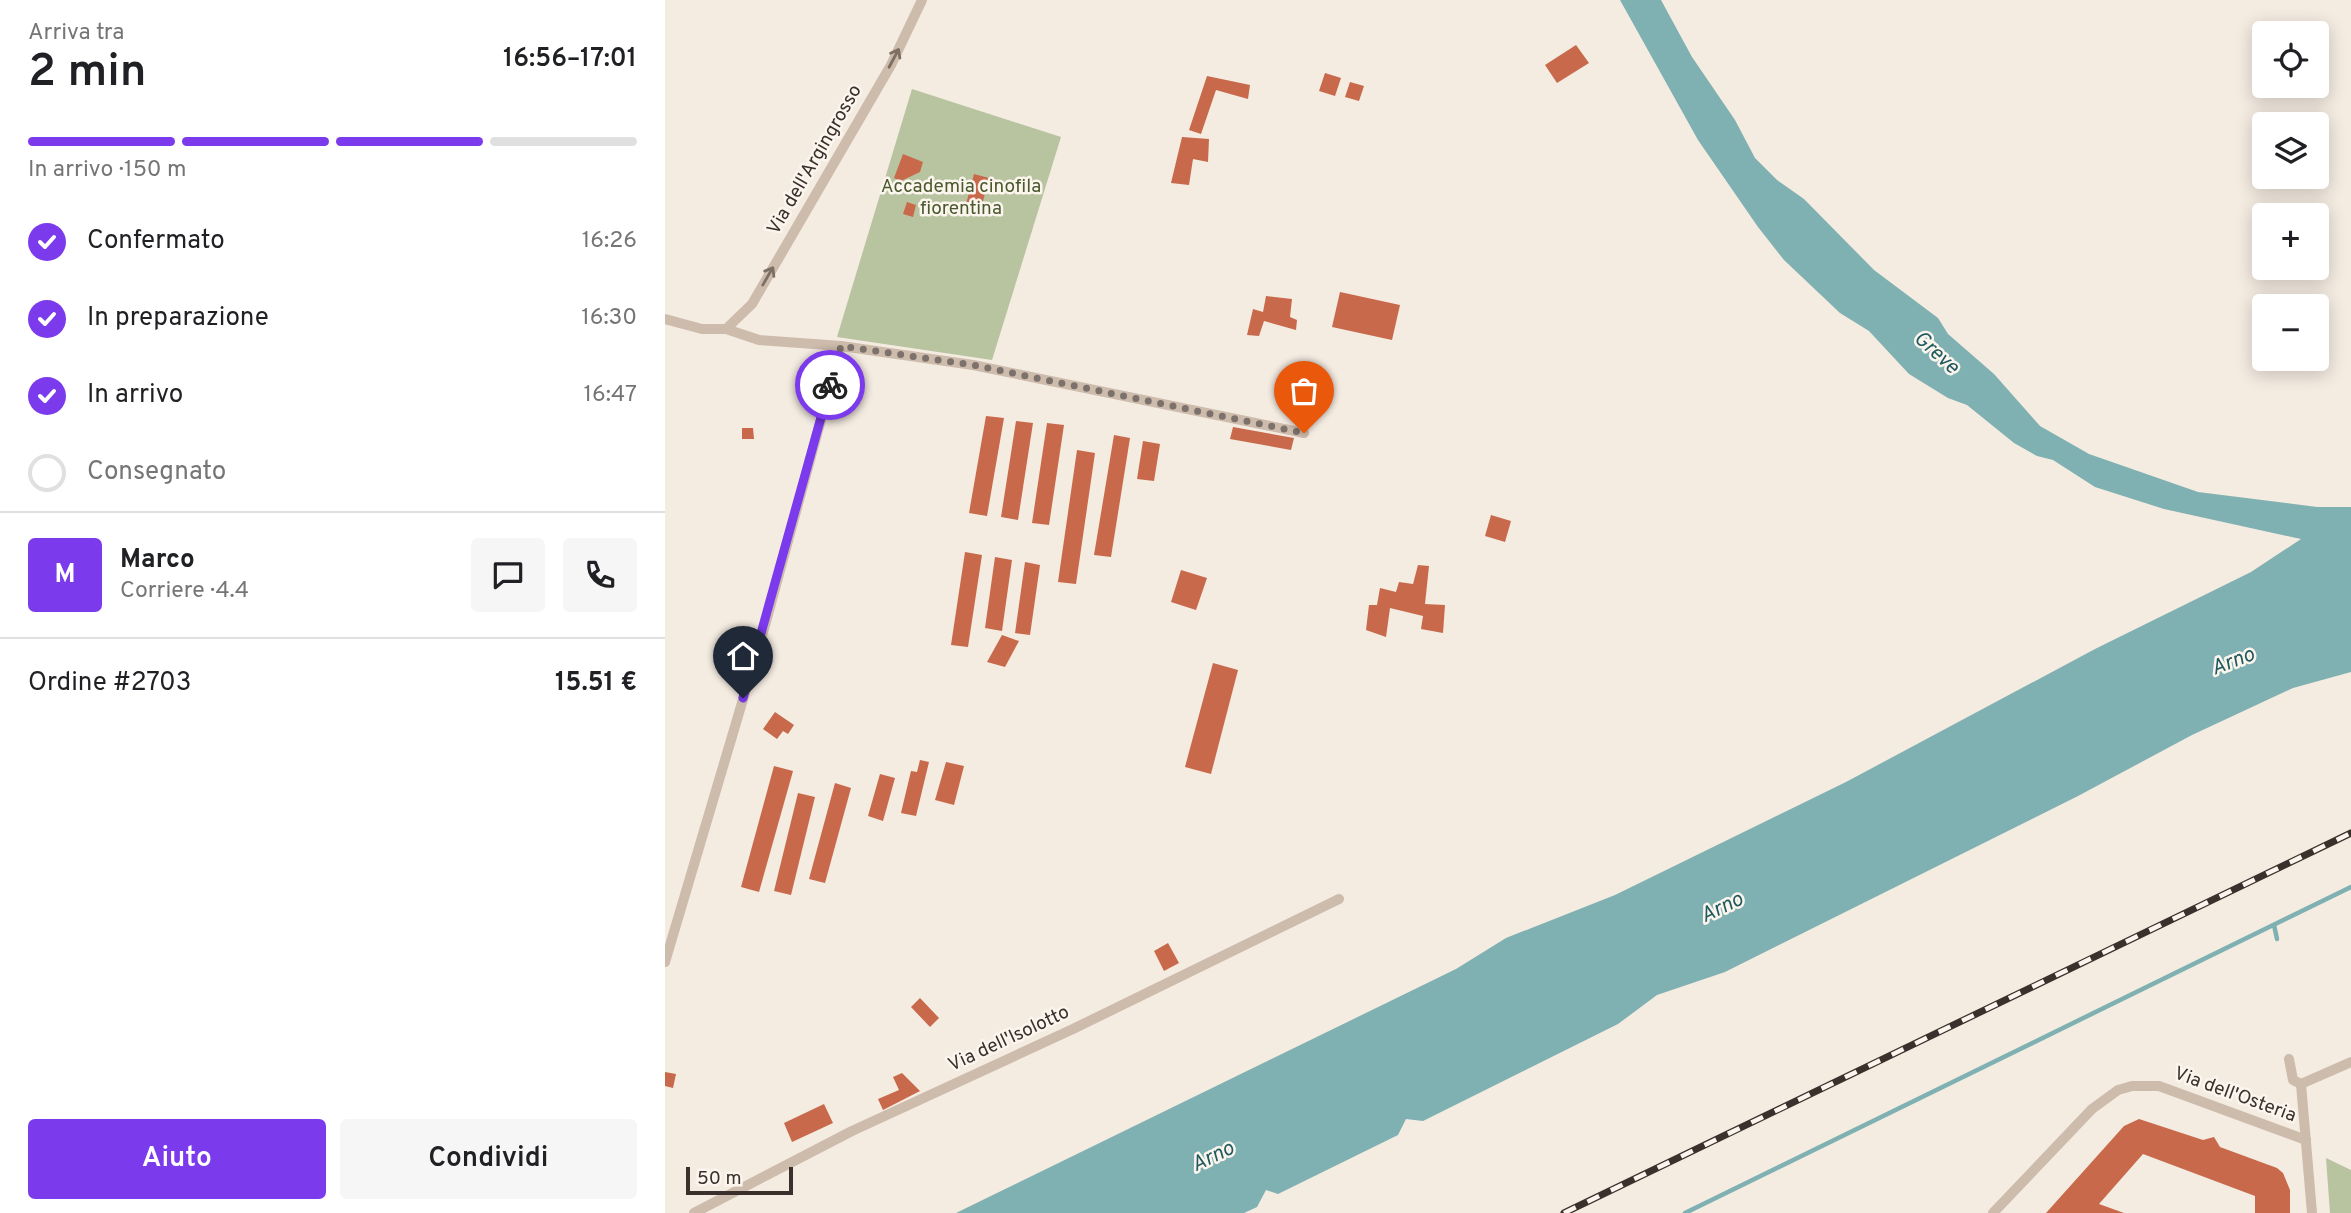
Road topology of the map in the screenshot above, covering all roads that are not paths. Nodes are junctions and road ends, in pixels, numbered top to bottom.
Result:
1 (922, 0) edge
2 (665, 319) edge
3 (726, 329) junction
4 (841, 346) junction
5 (1304, 433) dead end
6 (1339, 899) dead end
7 (665, 962) edge
8 (2289, 1059) dead end
9 (2351, 1062) edge
10 (2301, 1084) junction
11 (2306, 1140) junction
12 (694, 1213) edge
13 (1993, 1213) edge
14 (2312, 1213) edge

3 -> 1 street, Via dell'Argingrosso
2 - 3 street
3 - 4 street
4 - 5 street
4 - 7 street
6 - 12 street, Via dell'Isolotto
8 - 10 street, Via dell'Osteria
9 - 10 street
10 - 11 street, Via dell'Osteria
11 - 13 street, Via dell'Osteria
11 - 14 street, Via dell'Osteria

